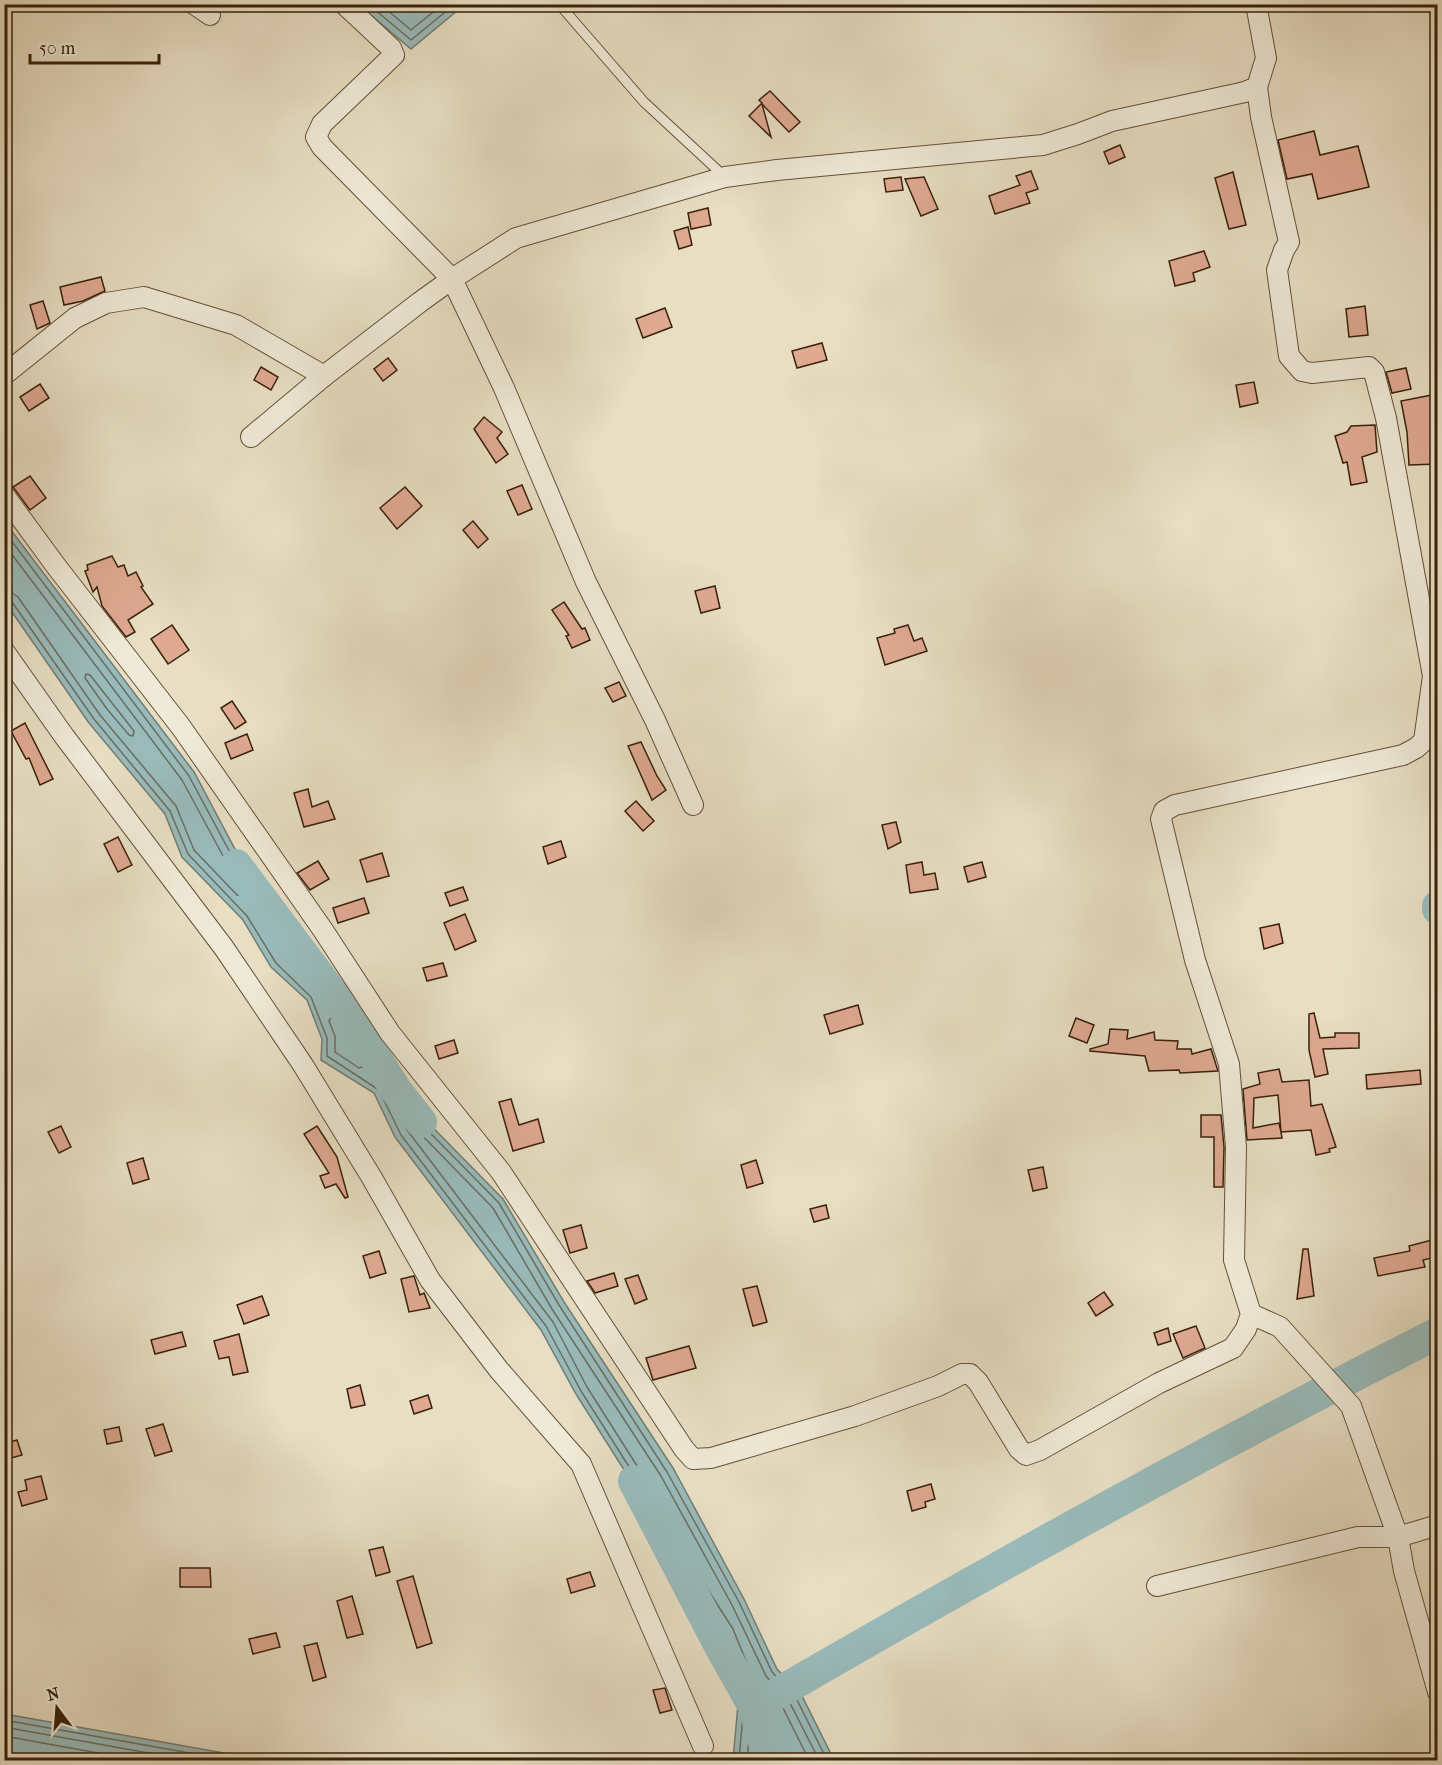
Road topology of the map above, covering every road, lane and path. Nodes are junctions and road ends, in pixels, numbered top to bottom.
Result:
1 (344, 4) edge
2 (559, 4) edge
3 (1256, 4) edge
4 (1257, 87) junction
5 (725, 177) junction
6 (452, 279) junction
7 (4, 375) edge
8 (324, 376) junction
9 (251, 436) dead end
10 (4, 495) edge
11 (4, 651) edge
12 (693, 805) dead end
13 (1251, 1314) junction
14 (1437, 1525) edge
15 (1398, 1537) junction
16 (1157, 1586) dead end
17 (1437, 1692) edge
18 (703, 1746) dead end

1 - 6 street
2 - 5 lane
3 - 4 street
4 - 5 street
4 - 13 street
5 - 6 street
6 - 8 street
6 - 12 street
7 - 8 street
8 - 9 street
10 - 13 street
11 - 18 street
13 - 15 street
14 - 15 street
15 - 16 street
15 - 17 street

